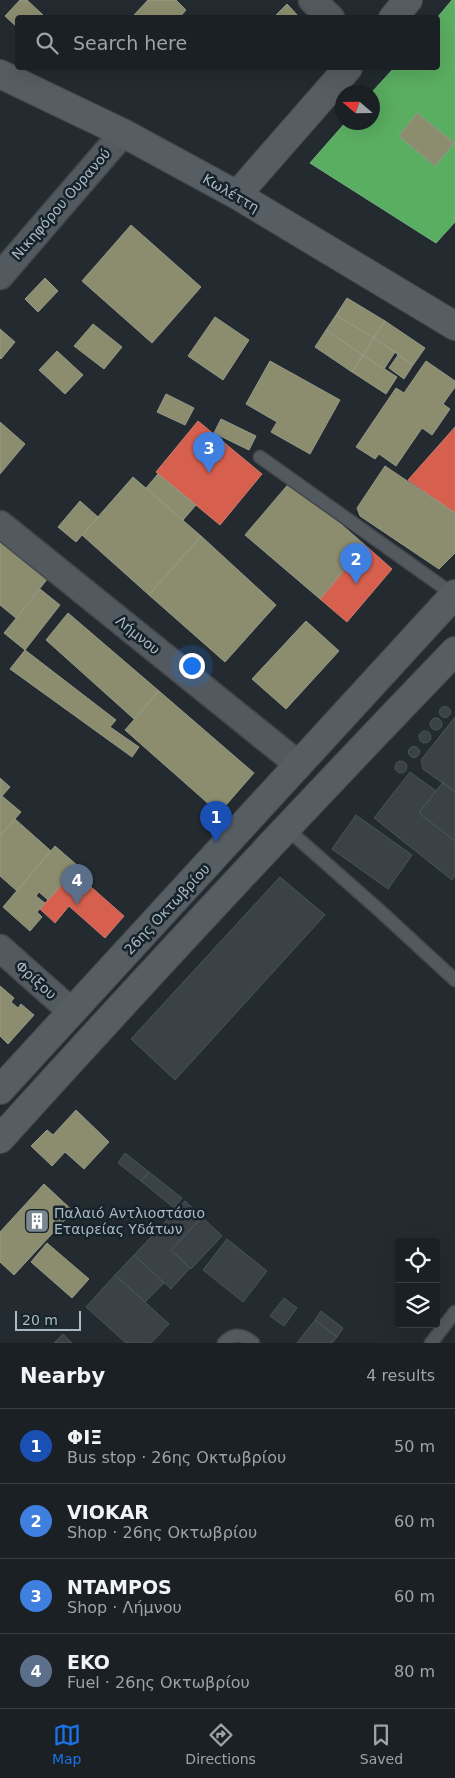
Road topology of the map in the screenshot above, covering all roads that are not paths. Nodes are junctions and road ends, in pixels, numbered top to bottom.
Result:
1 (312, 0) edge
2 (408, 0) edge
3 (328, 15) edge
4 (395, 15) edge
5 (346, 70) edge
6 (0, 74) edge
7 (123, 133) junction
8 (237, 195) junction
9 (0, 276) edge
10 (455, 326) edge
11 (260, 456) dead end
12 (0, 524) edge
13 (454, 595) edge
14 (455, 651) edge
15 (299, 765) junction
16 (286, 828) junction
17 (0, 948) edge
18 (455, 980) edge
19 (72, 1012) junction
20 (0, 1090) edge
21 (0, 1139) edge
22 (455, 1312) edge
23 (224, 1343) edge
24 (253, 1343) edge
25 (431, 1343) edge

1 - 3 street
2 - 4 main road
5 - 8 main road
6 - 7 main road, Κωλέττη
7 - 8 main road, Κωλέττη
7 - 9 street, Νικηφόρου Ουρανού
8 - 10 main road, Κωλέττη
11 - 13 lane
12 - 15 street, Λήμνου
13 - 15 main road, 26ης Οκτωβρίου
14 - 16 main road
15 - 19 main road, 26ης Οκτωβρίου
16 - 18 lane
16 - 21 main road
17 - 19 street, Φρίξου
19 - 20 main road, 26ης Οκτωβρίου
22 - 25 lane
23 - 24 lane

